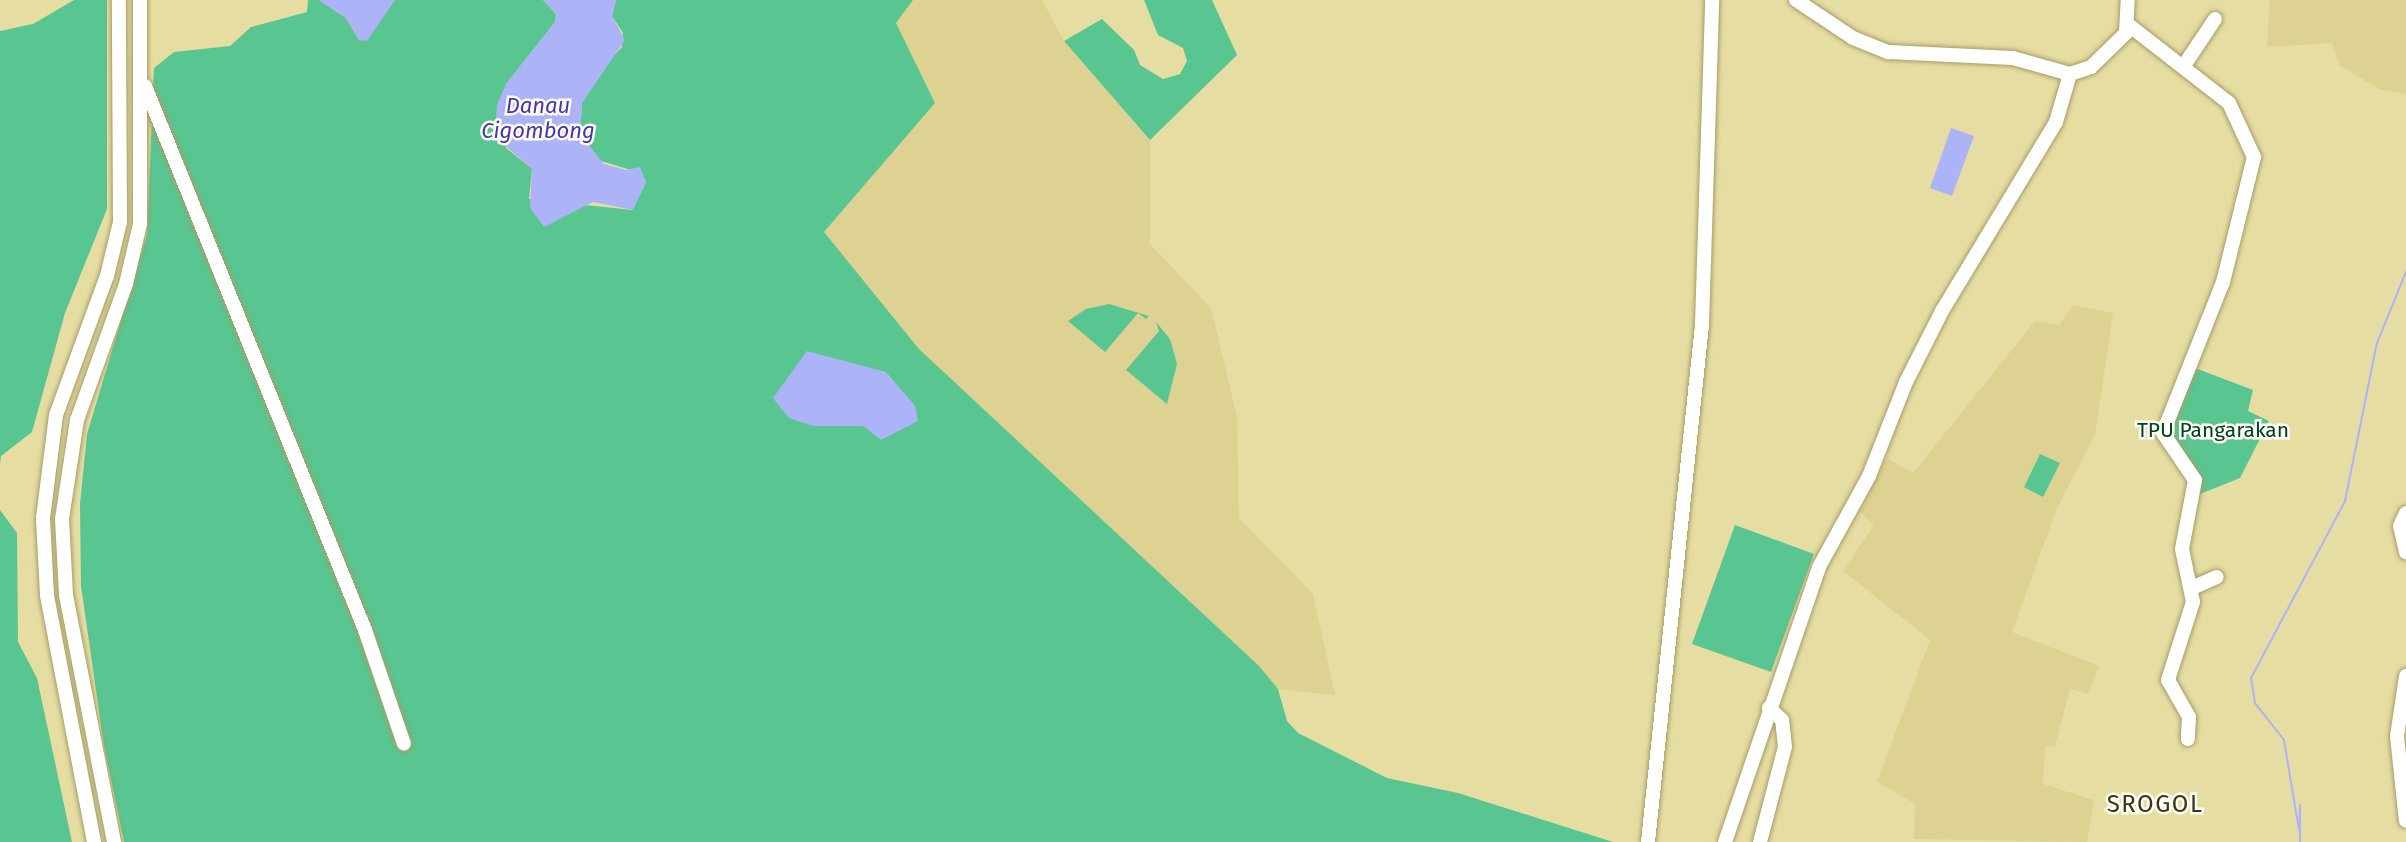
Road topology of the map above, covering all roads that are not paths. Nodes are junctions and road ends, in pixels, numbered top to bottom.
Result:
1 (119, 0) edge
2 (140, 0) edge
3 (1712, 0) edge
4 (1796, 0) edge
5 (2128, 0) edge
6 (2215, 20) dead end
7 (2130, 26) junction
8 (2185, 64) junction
9 (2070, 74) junction
10 (142, 78) junction
11 (2406, 513) edge
12 (2406, 552) edge
13 (2217, 577) dead end
14 (2192, 588) junction
15 (2406, 676) edge
16 (80, 680) junction
17 (60, 682) junction
18 (1769, 708) junction
19 (2188, 739) dead end
20 (404, 744) dead end
21 (2406, 821) edge
22 (94, 842) edge
23 (114, 842) edge
24 (1648, 842) edge
25 (1725, 842) edge
26 (1760, 842) edge

1 - 17 street
2 - 10 street
3 - 24 street
4 - 9 street
5 - 7 street
6 - 8 street
7 - 8 street
7 - 9 street
8 - 14 street
9 - 18 street
10 - 16 street
10 - 20 street
11 - 12 street
13 - 14 street
14 - 19 street
15 - 21 street
16 - 17 street
16 - 23 street
17 - 22 street
18 - 25 street
18 - 26 street

